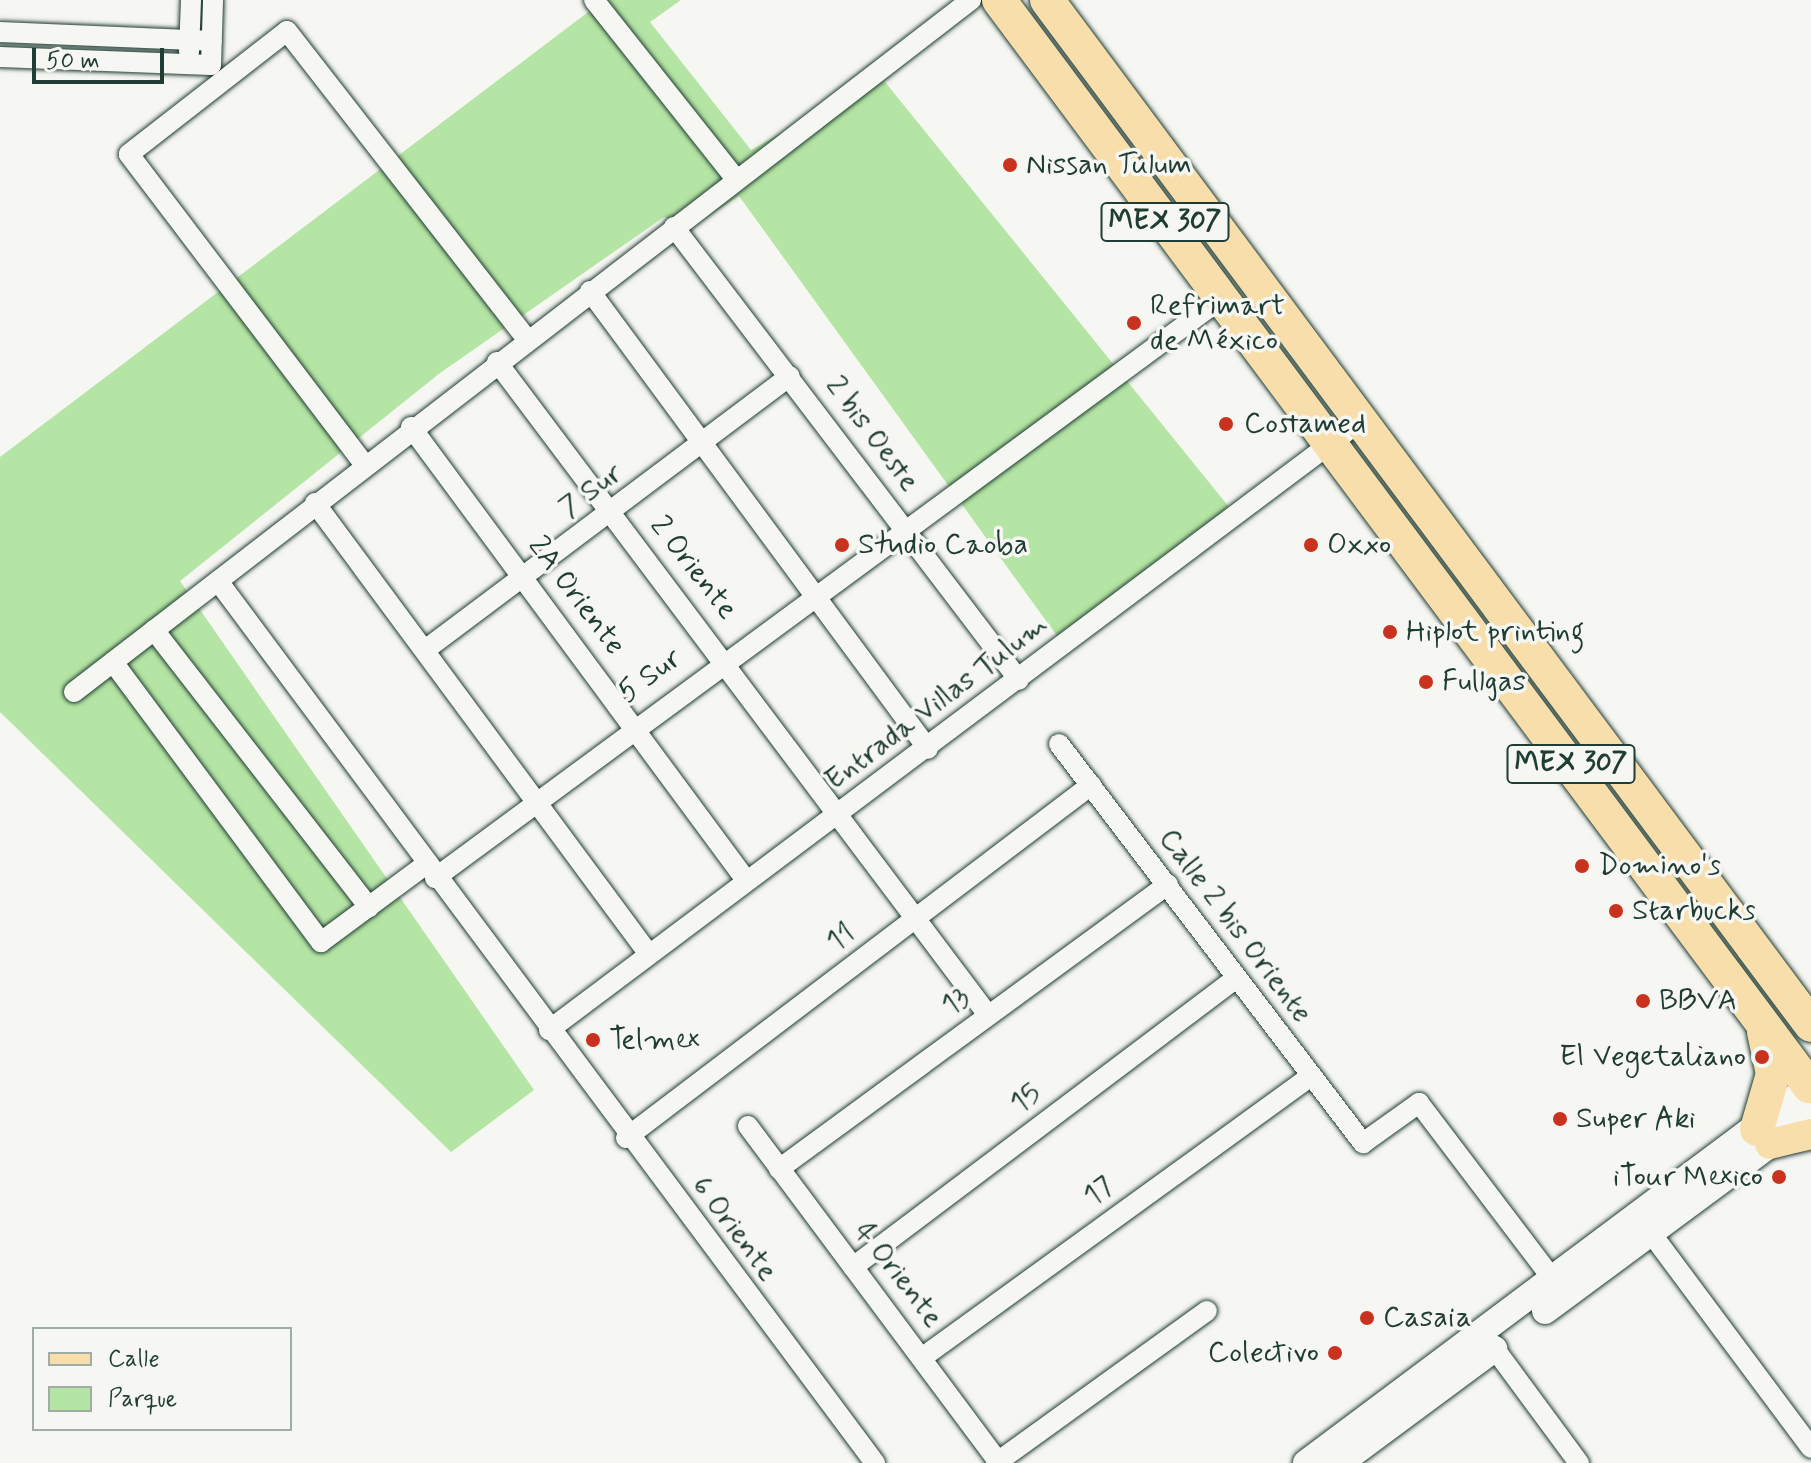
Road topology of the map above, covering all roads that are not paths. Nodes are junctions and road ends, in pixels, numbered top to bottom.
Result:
1 (191, 0) edge
2 (213, 0) edge
3 (594, 0) edge
4 (971, 0) edge
5 (999, 0) edge
6 (1047, 0) edge
7 (0, 32) edge
8 (189, 39) junction
9 (212, 41) junction
10 (0, 57) edge
11 (188, 64) junction
12 (736, 179) junction
13 (674, 227) junction
14 (590, 291) junction
15 (1222, 298) junction
16 (527, 339) junction
17 (497, 362) junction
18 (790, 376) junction
19 (1359, 422) junction
20 (411, 427) junction
21 (701, 441) junction
22 (1331, 444) junction
23 (364, 464) junction
24 (315, 503) junction
25 (613, 514) junction
26 (905, 527) junction
27 (525, 576) junction
28 (218, 581) junction
29 (816, 595) junction
30 (154, 630) junction
31 (425, 650) junction
32 (725, 658) junction
33 (113, 662) junction
34 (1019, 680) junction
35 (1558, 688) junction
36 (74, 692) dead end
37 (1530, 709) junction
38 (634, 725) junction
39 (1059, 744) dead end
40 (928, 749) junction
41 (1091, 785) junction
42 (534, 802) junction
43 (838, 815) junction
44 (430, 871) junction
45 (746, 880) junction
46 (1168, 884) junction
47 (369, 907) junction
48 (918, 917) junction
49 (648, 953) junction
50 (1235, 979) junction
51 (988, 1015) junction
52 (1762, 1024) junction
53 (1811, 1025) edge
54 (549, 1030) junction
55 (1310, 1077) junction
56 (1810, 1094) edge
57 (748, 1126) dead end
58 (1811, 1134) edge
59 (1763, 1136) junction
60 (626, 1138) junction
61 (779, 1169) junction
62 (1645, 1226) junction
63 (853, 1267) junction
64 (1555, 1282) junction
65 (1207, 1311) dead end
66 (1489, 1342) junction
67 (923, 1357) junction
68 (1811, 1448) edge
69 (997, 1462) edge
70 (875, 1463) edge
71 (1306, 1463) edge
72 (1340, 1463) edge
73 (1579, 1463) edge

1 - 8 street
2 - 9 street
3 - 12 street
4 - 12 street
5 - 15 highway, MEX 307
6 - 19 highway, MEX 307
7 - 8 street
8 - 9 street
8 - 11 street
9 - 11 street
10 - 11 street
12 - 13 street
13 - 14 street
13 - 18 street, 2 bis Oeste
14 - 16 street
14 - 21 street
15 - 22 highway, MEX 307
15 - 26 street, 5 Sur
16 - 17 street
16 - 23 street
17 - 20 street
17 - 25 street, 2 Oriente
18 - 21 street, 7 Sur
18 - 26 street, 2 bis Oeste
19 - 22 street, Entrada Villas Tulum
19 - 35 highway, MEX 307
20 - 23 street
20 - 27 street, 2A Oriente
21 - 25 street, 7 Sur
21 - 29 street
22 - 34 street, Entrada Villas Tulum
22 - 37 highway, MEX 307
23 - 24 street
24 - 28 street
24 - 31 street
25 - 27 street, 7 Sur
25 - 32 street, 2 Oriente
26 - 29 street, 5 Sur
26 - 34 street, 2 bis Oeste
27 - 31 street, 7 Sur
27 - 38 street, 2A Oriente
28 - 30 street
28 - 44 street, 6 Oriente
29 - 32 street, 5 Sur
29 - 40 street
30 - 33 street
30 - 47 street
31 - 42 street
32 - 38 street, 5 Sur
32 - 43 street, 2 Oriente
33 - 36 street
33 - 47 street, 5 Sur
34 - 40 street, Entrada Villas Tulum
35 - 37 highway
35 - 53 highway, MEX 307
37 - 52 highway, MEX 307
38 - 42 street, 5 Sur
38 - 45 street, 2A Oriente
39 - 41 street, Calle 2 bis Oriente
40 - 43 street, Entrada Villas Tulum
41 - 46 street, Calle 2 bis Oriente
41 - 48 street, 11
42 - 44 street, 5 Sur
42 - 49 street
43 - 45 street, Entrada Villas Tulum
43 - 48 street, 2 Oriente
44 - 47 street, 5 Sur
44 - 54 street, 6 Oriente
45 - 49 street, Entrada Villas Tulum
46 - 50 street, Calle 2 bis Oriente
46 - 51 street, 13
48 - 51 street, 2 Oriente
48 - 60 street, 11
49 - 54 street, Entrada Villas Tulum
50 - 55 street, Calle 2 bis Oriente
50 - 63 street, 15
51 - 61 street, 13
52 - 56 highway, MEX 307
52 - 59 highway
54 - 60 street, 6 Oriente
55 - 64 street, Calle 2 bis Oriente
55 - 67 street, 17
56 - 59 main road
57 - 61 street, 4 Oriente
58 - 59 main road
59 - 62 main road
60 - 70 street, 6 Oriente
61 - 63 street, 4 Oriente
62 - 64 main road
62 - 66 main road
62 - 68 street
63 - 67 street, 4 Oriente
64 - 66 main road
65 - 69 street
66 - 71 main road
66 - 72 main road
66 - 73 street
67 - 69 street, 4 Oriente

